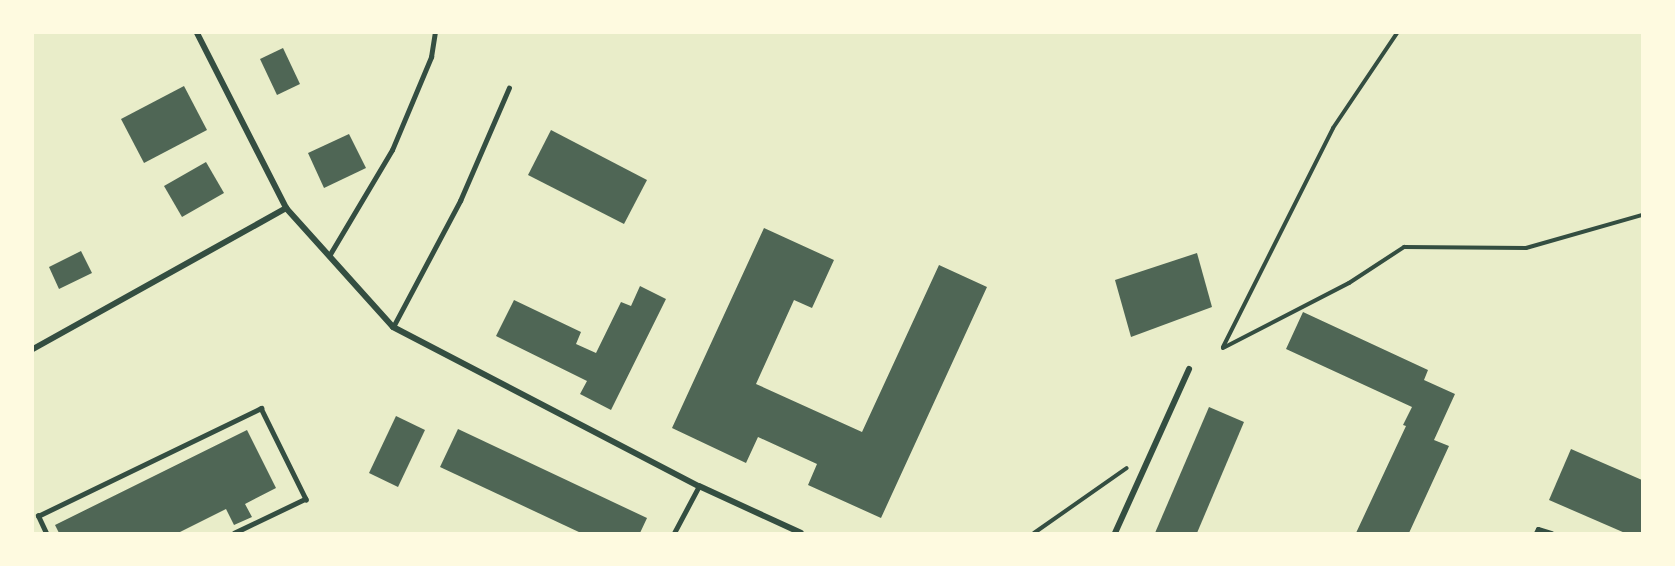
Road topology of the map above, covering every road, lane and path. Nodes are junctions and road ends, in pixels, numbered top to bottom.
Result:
1 (197, 33) edge
2 (435, 33) edge
3 (1397, 33) edge
4 (508, 88) dead end
5 (286, 208) junction
6 (1642, 215) edge
7 (329, 256) junction
8 (393, 327) junction
9 (33, 349) edge
10 (1189, 369) dead end
11 (1153, 450) junction
12 (699, 486) junction
13 (46, 533) edge
14 (236, 533) edge
15 (674, 533) edge
16 (801, 533) edge
17 (1034, 533) edge
18 (1115, 533) edge
19 (1536, 533) edge
20 (1551, 533) edge

1 - 5 street
2 - 7 lane
3 - 6 path
4 - 8 lane
5 - 7 street
5 - 9 street
7 - 8 street
8 - 12 street
10 - 11 street
11 - 17 path
11 - 18 street
12 - 15 lane
12 - 16 street
13 - 14 lane
19 - 20 lane

